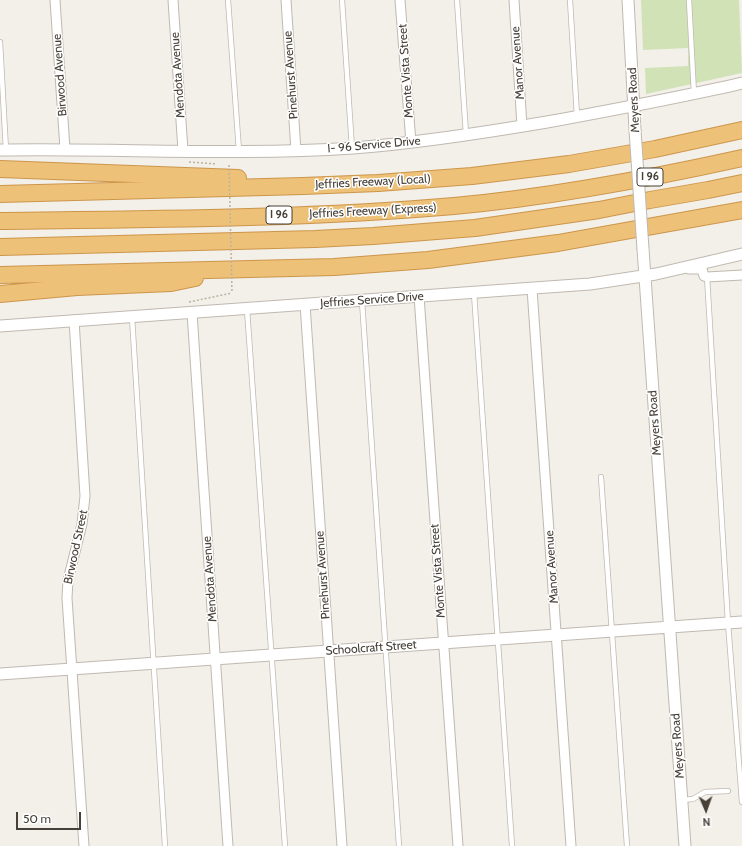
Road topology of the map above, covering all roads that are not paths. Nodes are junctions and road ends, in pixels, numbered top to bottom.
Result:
1 (55, 0) edge
2 (173, 0) edge
3 (228, 0) edge
4 (286, 0) edge
5 (342, 0) edge
6 (400, 0) edge
7 (457, 0) edge
8 (514, 0) edge
9 (570, 0) edge
10 (628, 0) edge
11 (689, 0) edge
12 (0, 42) edge
13 (742, 83) edge
14 (694, 94) junction
15 (634, 106) junction
16 (577, 116) junction
17 (522, 126) junction
18 (742, 130) edge
19 (466, 136) junction
20 (411, 142) junction
21 (352, 148) junction
22 (65, 149) junction
23 (3, 150) edge
24 (183, 151) junction
25 (239, 151) junction
26 (296, 151) junction
27 (742, 158) edge
28 (0, 170) edge
29 (742, 183) edge
30 (303, 186) junction
31 (0, 194) edge
32 (742, 210) edge
33 (0, 221) edge
34 (0, 247) edge
35 (742, 254) edge
36 (684, 268) junction
37 (237, 270) junction
38 (0, 275) edge
39 (742, 275) edge
40 (644, 276) junction
41 (707, 278) junction
42 (532, 289) junction
43 (474, 293) junction
44 (0, 294) edge
45 (419, 296) junction
46 (362, 300) junction
47 (305, 304) junction
48 (248, 309) junction
49 (192, 313) junction
50 (132, 317) junction
51 (74, 320) junction
52 (0, 326) edge
53 (601, 477) dead end
54 (742, 622) edge
55 (728, 623) junction
56 (669, 627) junction
57 (611, 631) junction
58 (556, 635) junction
59 (499, 639) junction
60 (443, 643) junction
61 (385, 647) junction
62 (328, 651) junction
63 (271, 655) junction
64 (215, 659) junction
65 (154, 663) junction
66 (72, 669) junction
67 (0, 674) edge
68 (728, 791) dead end
69 (681, 800) junction
70 (742, 802) edge
71 (84, 846) edge
72 (165, 846) edge
73 (228, 846) edge
74 (285, 846) edge
75 (342, 846) edge
76 (399, 846) edge
77 (458, 846) edge
78 (512, 846) edge
79 (571, 846) edge
80 (627, 846) edge
81 (685, 846) edge

1 - 22 street, Birwood Avenue
2 - 24 street, Mendota Avenue
3 - 25 lane
4 - 26 street, Pinehurst Avenue
5 - 21 lane
6 - 20 street, Monte Vista Street
7 - 19 lane
8 - 17 street, Manor Avenue
9 - 16 lane
10 - 15 street, Meyers Road
11 - 14 lane
12 - 23 lane
13 - 14 street, I- 96 Service Drive
14 - 15 street, I- 96 Service Drive
15 - 16 street, I- 96 Service Drive
15 - 40 street, Meyers Road, bridge
16 - 17 street, I- 96 Service Drive
17 - 19 street, I- 96 Service Drive
18 - 30 highway, Jeffries Freeway (Local) / I 96
19 - 20 street, I- 96 Service Drive
20 - 21 street, I- 96 Service Drive
21 - 26 street, I- 96 Service Drive
22 - 23 street, I- 96 Service Drive
22 - 24 street, I- 96 Service Drive
24 - 25 street, I- 96 Service Drive
25 - 26 street, I- 96 Service Drive
27 - 33 highway, Jeffries Freeway (Express) / I 96
28 - 30 highway
29 - 34 highway, Jeffries Freeway (Express) / I 96
30 - 31 highway, Jeffries Freeway (Local) / I 96
32 - 37 highway
35 - 36 street, Jeffries Service Drive
36 - 40 street, Jeffries Service Drive
36 - 41 street
37 - 38 highway
37 - 44 highway
39 - 41 street
40 - 42 street, Jeffries Service Drive
40 - 56 street, Meyers Road
41 - 55 lane
42 - 43 street, Jeffries Service Drive
42 - 58 street, Manor Avenue
43 - 45 street, Jeffries Service Drive
43 - 59 lane
45 - 46 street, Jeffries Service Drive
45 - 60 street, Monte Vista Street
46 - 47 street, Jeffries Service Drive
46 - 61 lane
47 - 48 street, Jeffries Service Drive
47 - 62 street, Pinehurst Avenue
48 - 49 street, Jeffries Service Drive
48 - 63 lane
49 - 50 street, Jeffries Service Drive
49 - 64 street, Mendota Avenue
50 - 51 street, Jeffries Service Drive
50 - 65 lane
51 - 52 street, Jeffries Service Drive
51 - 66 street, Birwood Street
53 - 57 lane
54 - 55 street, Schoolcraft Street
55 - 56 street, Schoolcraft Street
55 - 70 lane
56 - 57 street, Schoolcraft Street
56 - 69 street, Meyers Road
57 - 58 street, Schoolcraft Street
57 - 80 lane
58 - 59 street, Schoolcraft Street
58 - 79 street, Manor Avenue
59 - 60 street, Schoolcraft Street
59 - 78 lane
60 - 61 street, Schoolcraft Street
60 - 77 street, Monte Vista Street
61 - 62 street, Schoolcraft Street
61 - 76 lane
62 - 63 street, Schoolcraft Street
62 - 75 street, Pinehurst Avenue
63 - 64 street, Schoolcraft Street
63 - 74 lane
64 - 65 street, Schoolcraft Street
64 - 73 street, Mendota Avenue
65 - 66 street, Schoolcraft Street
65 - 72 lane
66 - 67 street, Schoolcraft Street
66 - 71 street, Birwood Street
68 - 69 lane
69 - 81 street, Meyers Road

